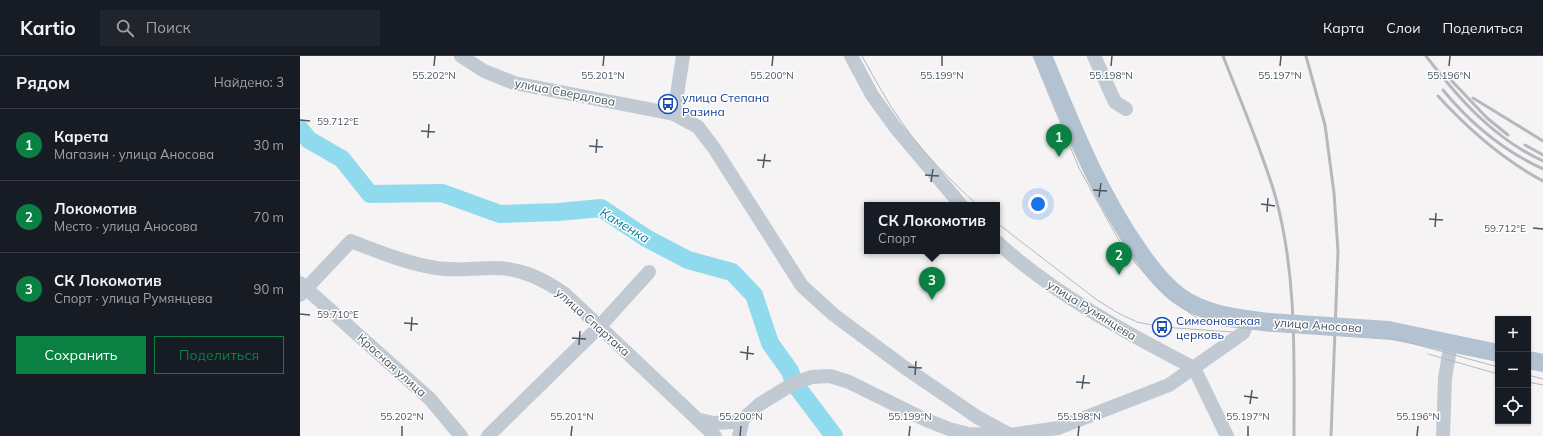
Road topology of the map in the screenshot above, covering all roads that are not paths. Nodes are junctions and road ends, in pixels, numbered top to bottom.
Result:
1 (461, 56) edge
2 (683, 56) edge
3 (851, 56) edge
4 (1044, 56) edge
5 (1094, 56) edge
6 (1126, 109) dead end
7 (674, 114) junction
8 (958, 202) edge
9 (1000, 244) edge
10 (649, 272) dead end
11 (302, 289) edge
12 (1248, 319) junction
13 (599, 327) junction
14 (1451, 343) junction
15 (1495, 352) edge
16 (1531, 361) edge
17 (1543, 363) edge
18 (1194, 368) junction
19 (743, 419) junction
20 (700, 420) junction
21 (1010, 435) edge
22 (461, 436) edge
23 (488, 436) edge
24 (715, 436) edge
25 (738, 436) edge
26 (986, 436) edge
27 (1227, 436) edge
28 (1443, 436) edge

1 - 7 street, улица Свердлова
2 - 7 street
3 - 8 street
4 - 12 main road, улица Аносова
5 - 6 street
7 - 21 street, улица Свердлова
9 - 18 street, улица Румянцева
10 - 13 street
11 - 13 street, улица Спартака
11 - 22 street, Красная улица
12 - 14 main road, улица Аносова, bridge
12 - 18 street
13 - 20 street, улица Спартака
13 - 23 street
14 - 15 main road, улица Аносова
14 - 28 street
16 - 17 main road
18 - 21 street
18 - 27 street
19 - 20 street
19 - 25 street
19 - 26 street
20 - 24 street, улица Спартака
21 - 26 street

